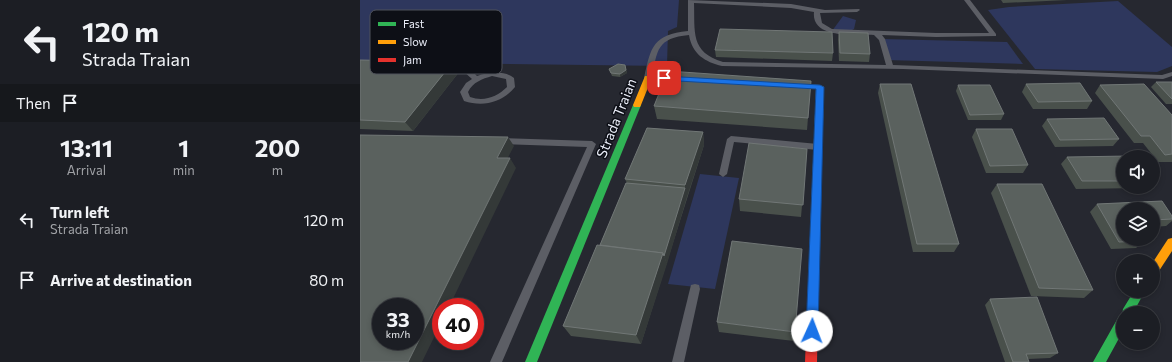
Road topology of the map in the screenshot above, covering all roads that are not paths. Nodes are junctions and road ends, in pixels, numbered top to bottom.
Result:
1 (691, 0) edge
2 (966, 0) edge
3 (857, 10) dead end
4 (817, 11) junction
5 (692, 33) junction
6 (877, 34) junction
7 (890, 66) junction
8 (471, 74) edge
9 (1172, 74) edge
10 (648, 78) junction
11 (476, 79) junction
12 (703, 81) edge
13 (774, 85) edge
14 (492, 141) edge
15 (818, 147) junction
16 (723, 174) dead end
17 (1172, 242) edge
18 (1160, 260) edge
19 (695, 289) dead end
20 (1116, 332) edge
21 (496, 362) edge
22 (531, 362) edge
23 (678, 362) edge
24 (811, 362) edge
25 (1099, 362) edge

1 - 4 lane
1 - 5 lane
2 - 6 lane
3 - 4 lane
4 - 6 lane
5 - 7 lane
5 - 10 lane
6 - 7 lane
7 - 9 lane
8 - 11 lane
10 - 12 street, Strada Traian
10 - 22 street, Strada Traian
11 - 11 lane
13 - 15 street
14 - 21 lane
15 - 16 lane
15 - 24 street
17 - 18 street
19 - 23 lane
20 - 25 street

